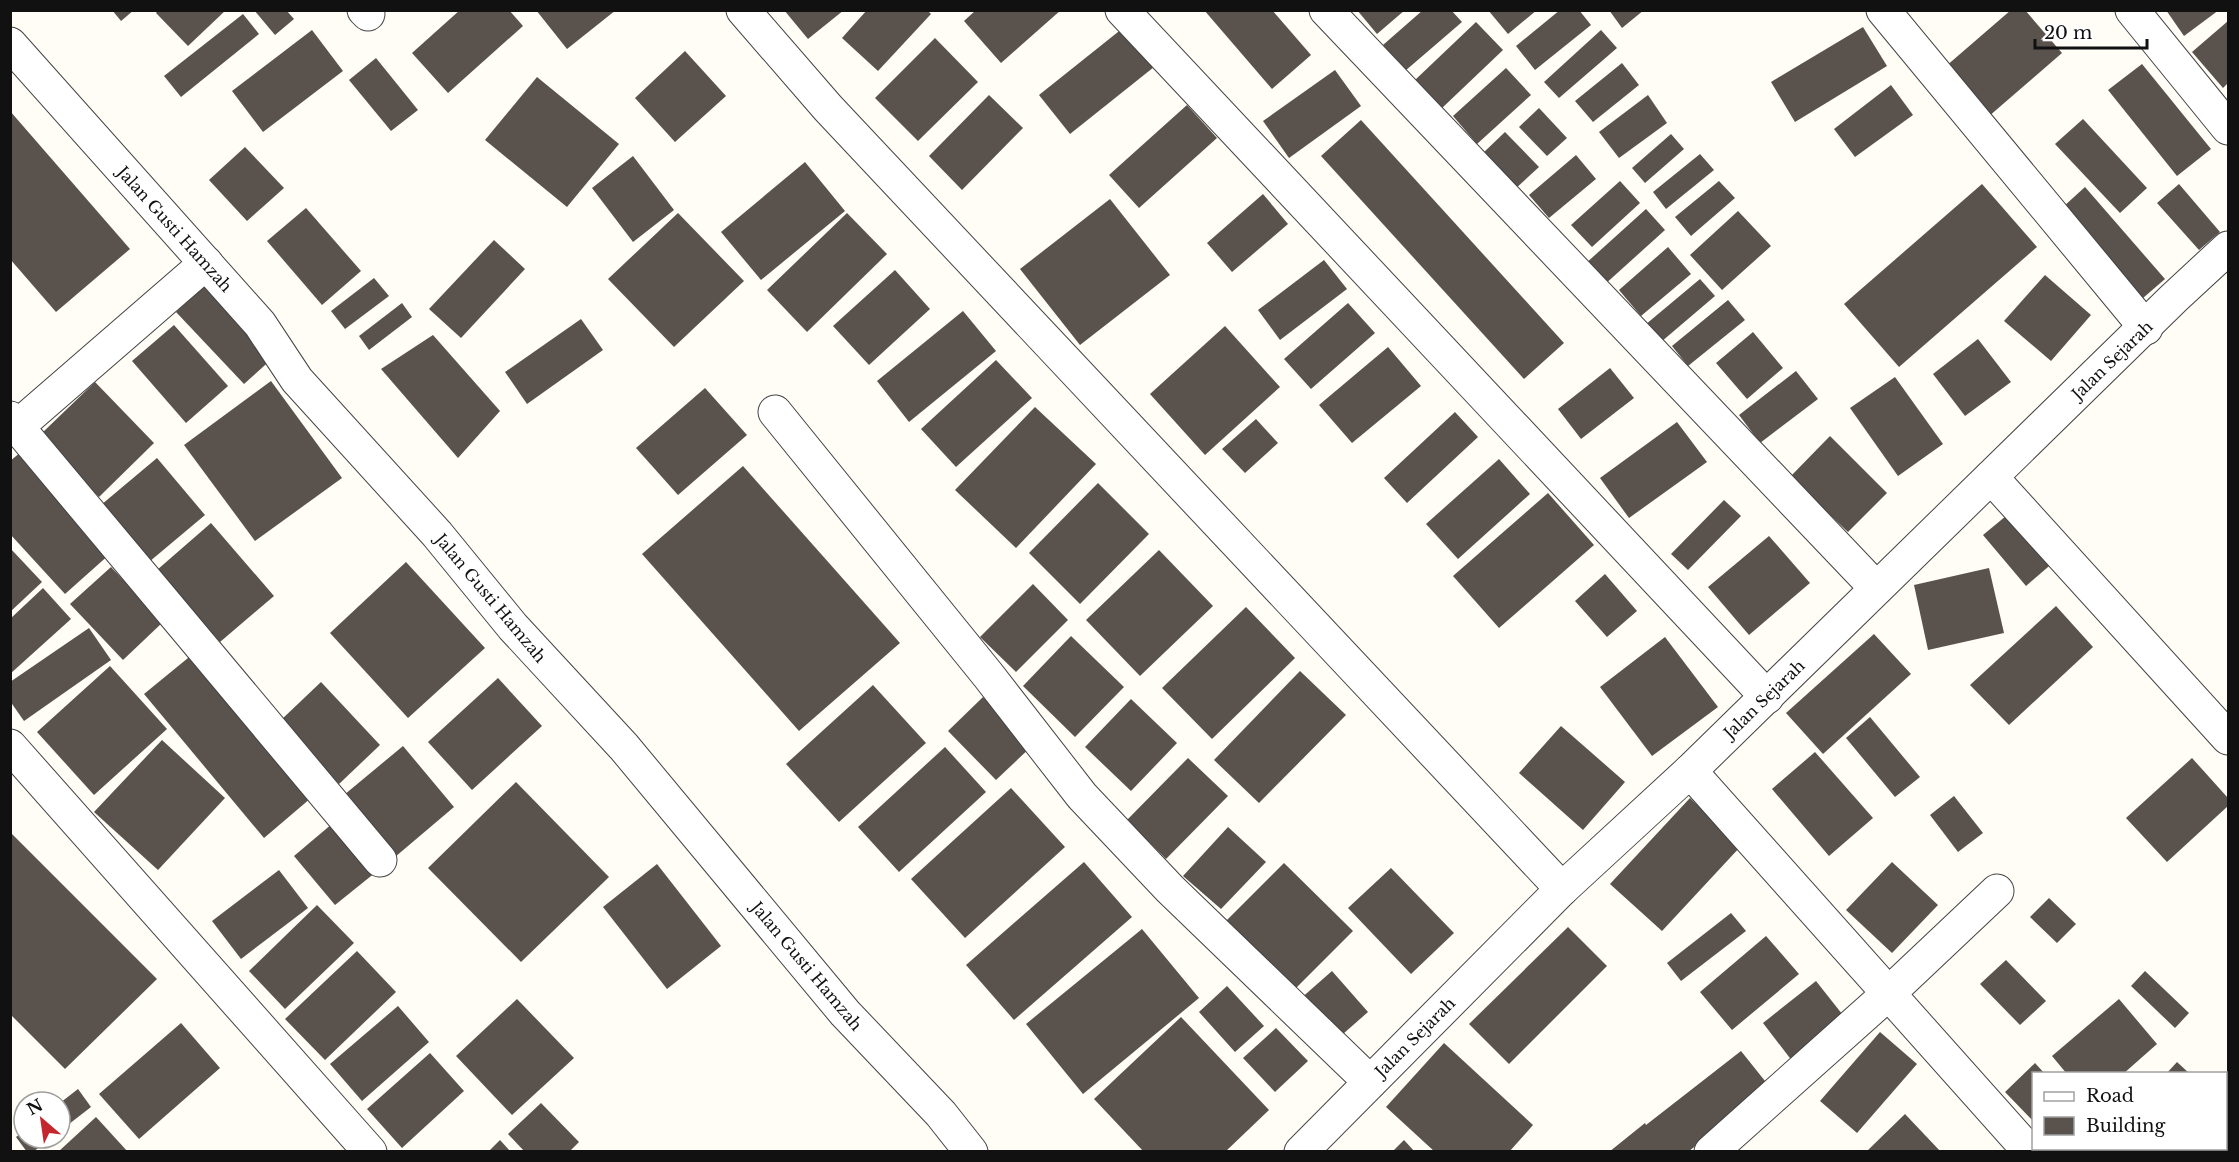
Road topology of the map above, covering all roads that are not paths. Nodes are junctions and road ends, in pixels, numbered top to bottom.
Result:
1 (743, 10) edge
2 (1122, 10) edge
3 (1326, 10) edge
4 (1883, 10) edge
5 (2132, 10) edge
6 (10, 44) edge
7 (2229, 128) edge
8 (2229, 248) edge
9 (206, 263) junction
10 (2146, 328) junction
11 (775, 412) dead end
12 (14, 422) edge
13 (1991, 477) junction
14 (1876, 588) junction
15 (1767, 697) junction
16 (2229, 738) edge
17 (10, 746) edge
18 (1690, 771) junction
19 (380, 860) dead end
20 (1562, 889) junction
21 (1997, 891) dead end
22 (1889, 993) junction
23 (1370, 1082) junction
24 (370, 1152) edge
25 (971, 1152) edge
26 (1301, 1152) edge
27 (1711, 1152) edge
28 (2030, 1152) edge

1 - 20 street
2 - 15 street
3 - 14 street
4 - 10 street
5 - 7 street
6 - 9 street, Jalan Gusti Hamzah
8 - 10 street, Jalan Sejarah
9 - 12 street
9 - 25 street, Jalan Gusti Hamzah
10 - 13 street, Jalan Sejarah
11 - 23 street
12 - 19 street
13 - 14 street, Jalan Sejarah
13 - 16 street
14 - 15 street, Jalan Sejarah
15 - 18 street, Jalan Sejarah
17 - 24 street
18 - 20 street, Jalan Sejarah
18 - 22 street
20 - 23 street, Jalan Sejarah
21 - 22 street
22 - 27 street
22 - 28 street
23 - 26 street, Jalan Sejarah

